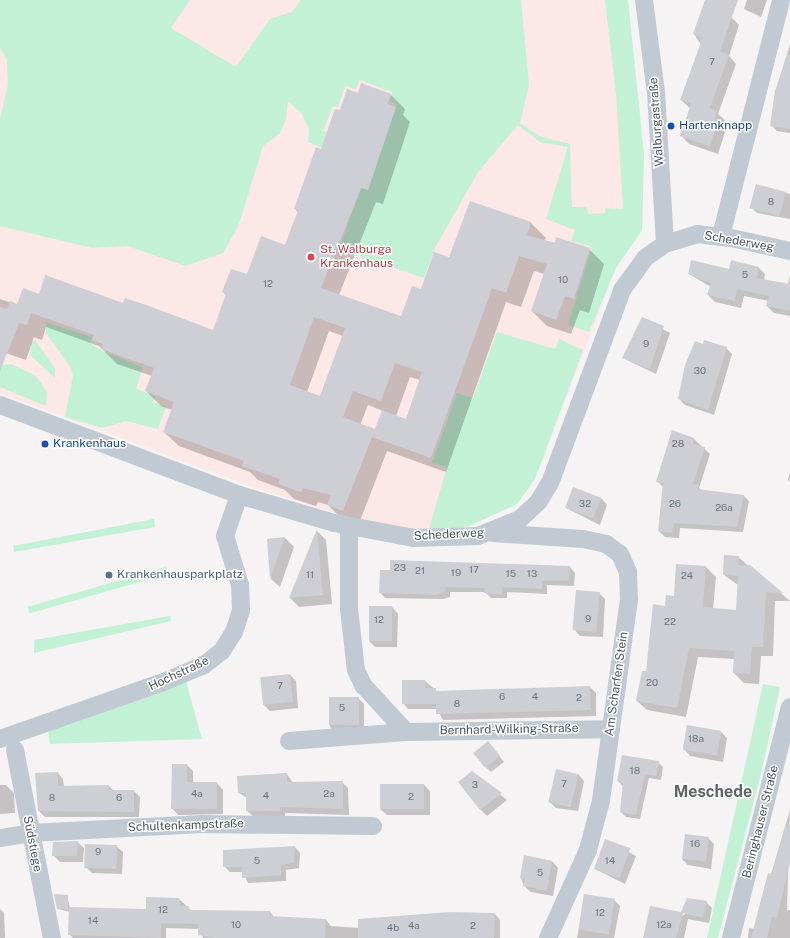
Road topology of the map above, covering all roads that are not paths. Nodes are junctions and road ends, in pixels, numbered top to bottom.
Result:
1 (644, 0) edge
2 (781, 0) edge
3 (721, 236) junction
4 (665, 244) junction
5 (790, 251) edge
6 (0, 404) edge
7 (239, 495) junction
8 (350, 528) junction
9 (491, 533) junction
10 (790, 707) edge
11 (611, 729) junction
12 (406, 732) junction
13 (0, 739) edge
14 (289, 741) dead end
15 (15, 750) dead end
16 (373, 826) dead end
17 (30, 833) junction
18 (0, 838) edge
19 (52, 938) edge
20 (548, 938) edge
21 (732, 938) edge

1 - 4 street, Walburgastraße
2 - 3 street
3 - 4 street, Schederweg
3 - 5 street, Schederweg
4 - 9 street, Schederweg
6 - 7 street, Schederweg
7 - 8 street, Schederweg
7 - 13 street, Hochstraße
8 - 9 street, Schederweg
8 - 12 street
9 - 11 street, Am Scharfen Stein
10 - 21 street, Beringhauser Straße
11 - 12 street, Bernhard-Wilking-Straße
11 - 20 street, Am Scharfen Stein
12 - 14 street, Bernhard-Wilking-Straße
15 - 17 street, Südstiege
16 - 17 street, Schultenkampstraße
17 - 18 street, Schultenkampstraße
17 - 19 street, Südstiege

